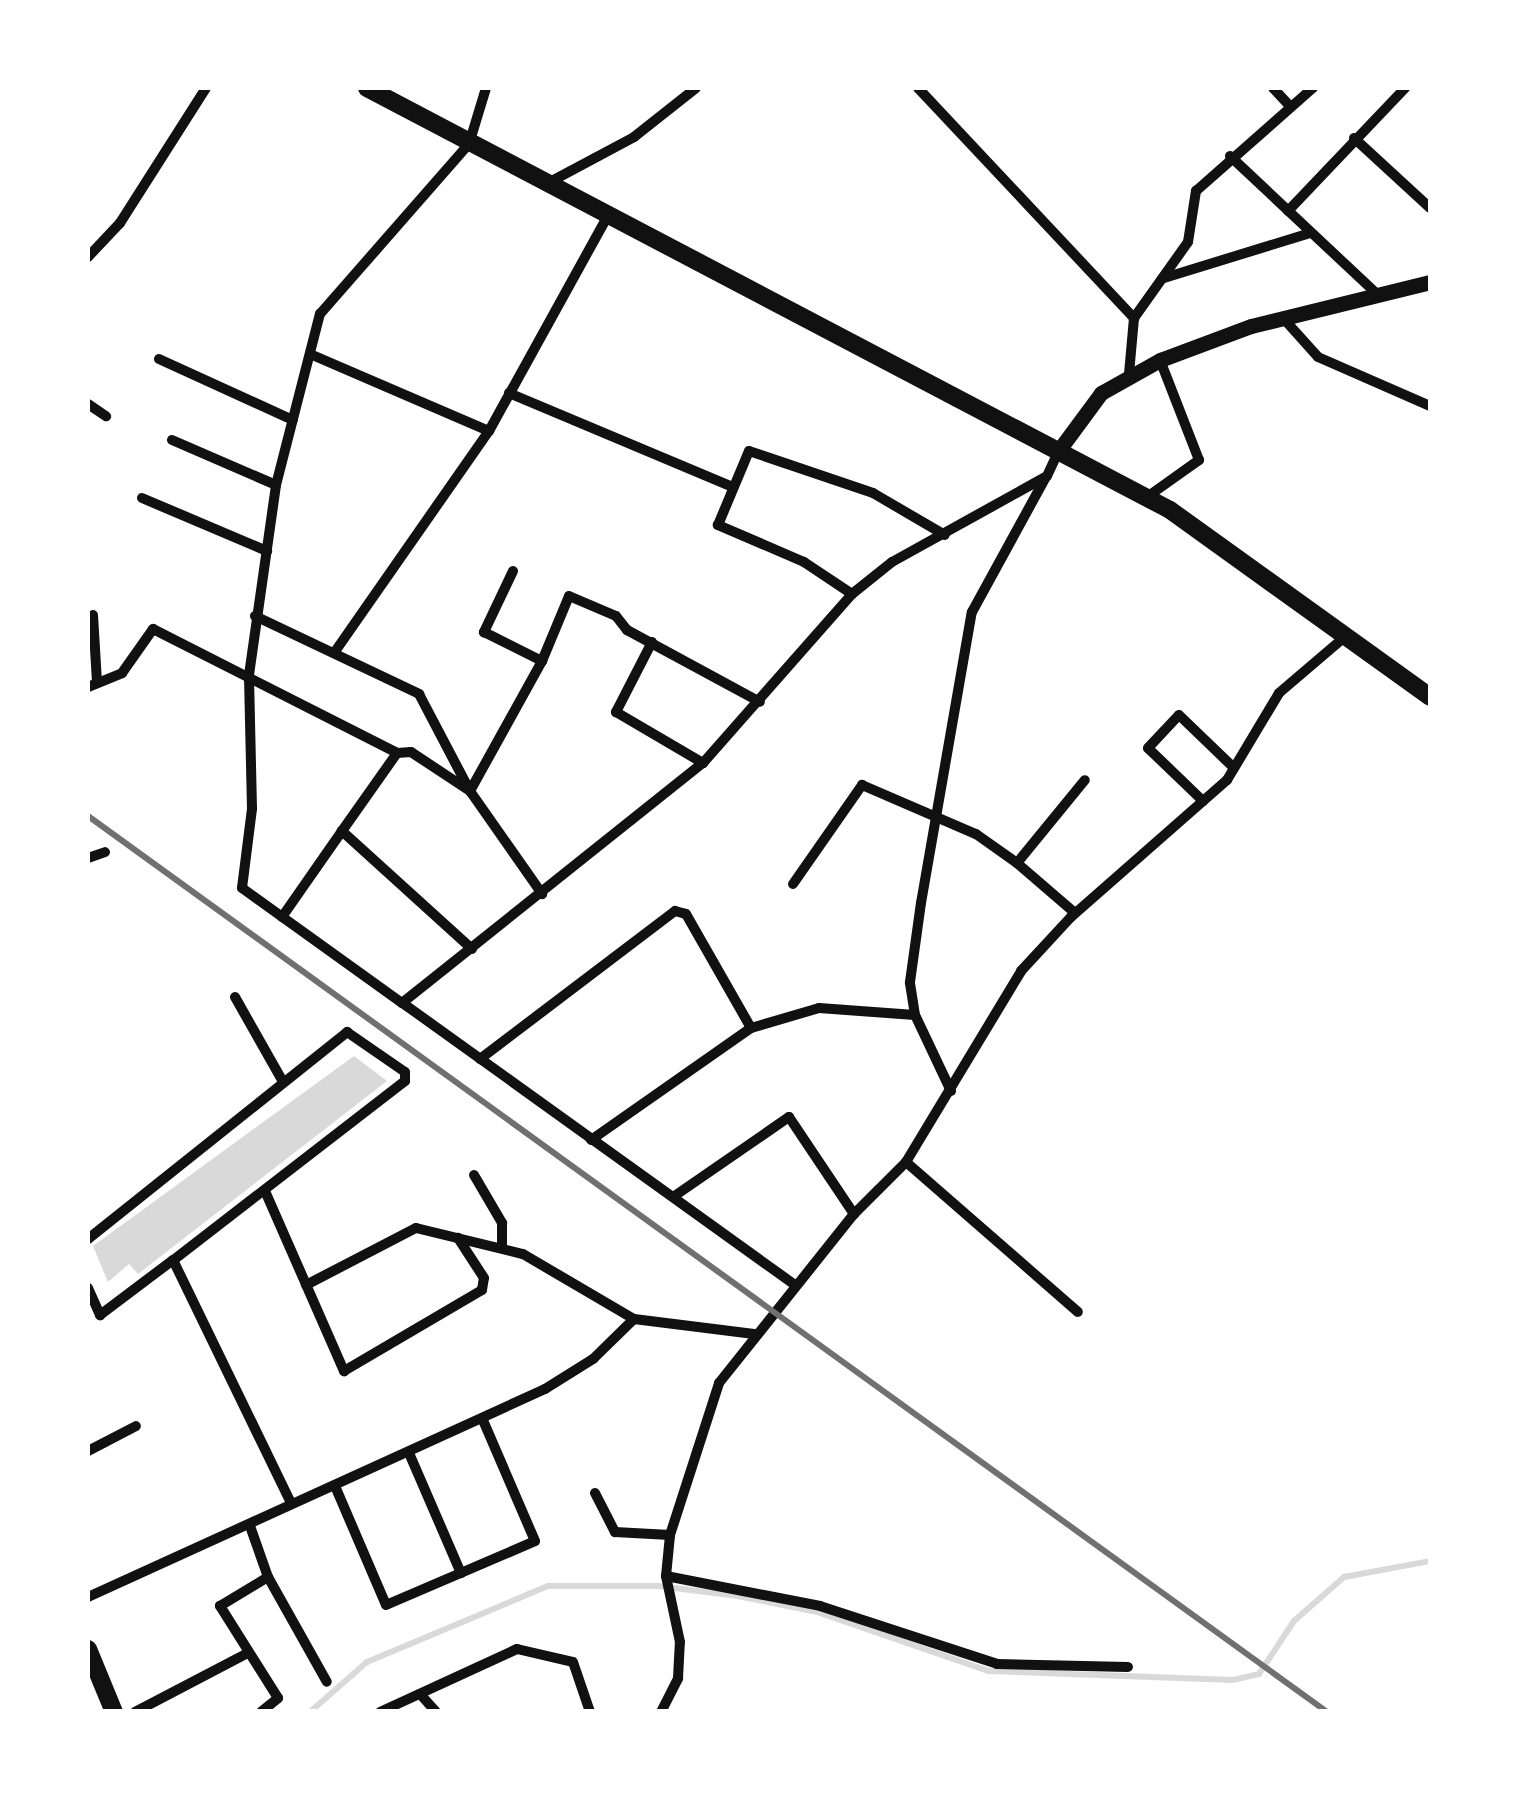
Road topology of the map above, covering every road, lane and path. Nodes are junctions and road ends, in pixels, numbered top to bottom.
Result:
1 (206, 88) edge
2 (366, 88) edge
3 (486, 88) edge
4 (696, 88) edge
5 (918, 88) edge
6 (1273, 88) edge
7 (1314, 88) edge
8 (1405, 88) edge
9 (1290, 106) junction
10 (1354, 138) junction
11 (470, 144) junction
12 (1230, 156) junction
13 (548, 183) junction
14 (1430, 208) edge
15 (1288, 211) junction
16 (608, 215) junction
17 (1310, 233) junction
18 (88, 257) edge
19 (1164, 278) junction
20 (1430, 282) edge
21 (1378, 295) junction
22 (1134, 318) junction
23 (1283, 318) junction
24 (310, 354) junction
25 (159, 359) dead end
26 (1160, 360) junction
27 (1129, 374) junction
28 (510, 392) junction
29 (88, 404) edge
30 (1430, 406) edge
31 (106, 416) dead end
32 (293, 420) junction
33 (489, 431) junction
34 (172, 440) dead end
35 (1059, 450) junction
36 (1047, 476) junction
37 (276, 485) junction
38 (733, 487) junction
39 (1146, 497) junction
40 (142, 498) dead end
41 (945, 536) junction
42 (266, 551) junction
43 (513, 571) dead end
44 (852, 594) junction
45 (92, 615) dead end
46 (255, 616) junction
47 (1348, 635) junction
48 (652, 642) junction
49 (334, 654) junction
50 (542, 661) junction
51 (249, 674) junction
52 (92, 685) edge
53 (1430, 697) edge
54 (760, 702) junction
55 (398, 753) junction
56 (704, 763) junction
57 (1234, 768) junction
58 (1085, 780) dead end
59 (470, 791) junction
60 (1202, 801) junction
61 (939, 818) junction
62 (342, 831) junction
63 (105, 852) dead end
64 (88, 858) edge
65 (1017, 864) junction
66 (793, 884) dead end
67 (542, 894) junction
68 (1075, 913) junction
69 (282, 916) junction
70 (472, 949) junction
71 (235, 997) dead end
72 (402, 1002) junction
73 (915, 1016) junction
74 (750, 1028) junction
75 (480, 1059) junction
76 (283, 1082) junction
77 (951, 1091) junction
78 (591, 1140) junction
79 (906, 1162) junction
80 (474, 1175) dead end
81 (266, 1191) junction
82 (673, 1196) junction
83 (854, 1214) junction
84 (458, 1238) junction
85 (88, 1239) edge
86 (502, 1248) junction
87 (173, 1260) junction
88 (796, 1284) junction
89 (306, 1285) junction
90 (88, 1288) edge
91 (1078, 1312) dead end
92 (634, 1319) junction
93 (754, 1334) junction
94 (483, 1420) junction
95 (136, 1426) dead end
96 (88, 1451) edge
97 (408, 1454) junction
98 (334, 1486) junction
99 (595, 1493) dead end
100 (292, 1503) junction
101 (250, 1526) junction
102 (670, 1536) junction
103 (461, 1573) junction
104 (666, 1576) junction
105 (268, 1577) junction
106 (88, 1597) edge
107 (88, 1649) edge
108 (248, 1653) junction
109 (1128, 1667) dead end
110 (327, 1682) dead end
111 (420, 1694) junction
112 (114, 1712) edge
113 (135, 1712) edge
114 (261, 1712) edge
115 (380, 1712) edge
116 (436, 1712) edge
117 (590, 1712) edge
118 (661, 1712) edge

1 - 18 street
2 - 11 main road
3 - 11 street
4 - 13 street
5 - 22 street
6 - 9 street
7 - 9 street
8 - 10 street
9 - 12 street
10 - 14 street
10 - 15 street
11 - 13 main road
11 - 24 street
12 - 15 street
12 - 19 street
13 - 16 main road
15 - 17 street
16 - 28 street
16 - 35 main road
17 - 19 street
17 - 21 street
19 - 22 street
20 - 21 street
21 - 23 street
22 - 27 street
23 - 26 street
23 - 30 street
24 - 32 street
24 - 33 street
25 - 32 street
26 - 27 street
26 - 39 street
27 - 35 street
28 - 33 street
28 - 38 street
29 - 31 street
32 - 37 street
33 - 49 street
34 - 37 street
35 - 36 street
35 - 39 main road
36 - 41 street
36 - 61 street
37 - 42 street
38 - 41 street
38 - 44 street
39 - 47 main road
40 - 42 street
41 - 44 street
42 - 46 street
43 - 50 street
44 - 54 street
45 - 52 street
46 - 49 street
46 - 51 street
47 - 53 main road
47 - 57 street
48 - 50 street
48 - 54 street
48 - 56 street
49 - 59 street
50 - 59 street
51 - 52 street
51 - 55 street
51 - 69 street
54 - 56 street
55 - 59 street
55 - 62 street
56 - 67 street
57 - 60 street
57 - 60 street
58 - 65 street
59 - 67 street
60 - 68 street
61 - 65 street
61 - 66 street
61 - 73 street
62 - 69 street
62 - 70 street
63 - 64 street
65 - 68 street
67 - 70 street
68 - 77 street
69 - 72 street
70 - 72 street
71 - 76 street
72 - 75 street
73 - 74 street
73 - 77 street
74 - 75 street
74 - 78 street
75 - 78 street
76 - 81 street
76 - 85 street
77 - 79 street
78 - 82 street
79 - 83 street
79 - 91 street
80 - 86 street
81 - 87 street
81 - 89 street
82 - 83 street
82 - 88 street
83 - 88 street
84 - 86 street
84 - 89 street
84 - 89 street
86 - 92 street
87 - 90 street
87 - 100 street
88 - 93 street
92 - 93 street
92 - 94 street
93 - 102 street
94 - 97 street
94 - 103 street
95 - 96 street
97 - 98 street
97 - 103 street
98 - 100 street
98 - 103 street
99 - 102 street
100 - 101 street
101 - 105 street
101 - 106 street
102 - 104 street
104 - 109 street
104 - 118 street
105 - 108 street
105 - 110 street
107 - 112 main road
108 - 113 street
108 - 114 street
111 - 115 street
111 - 116 street
111 - 117 street

